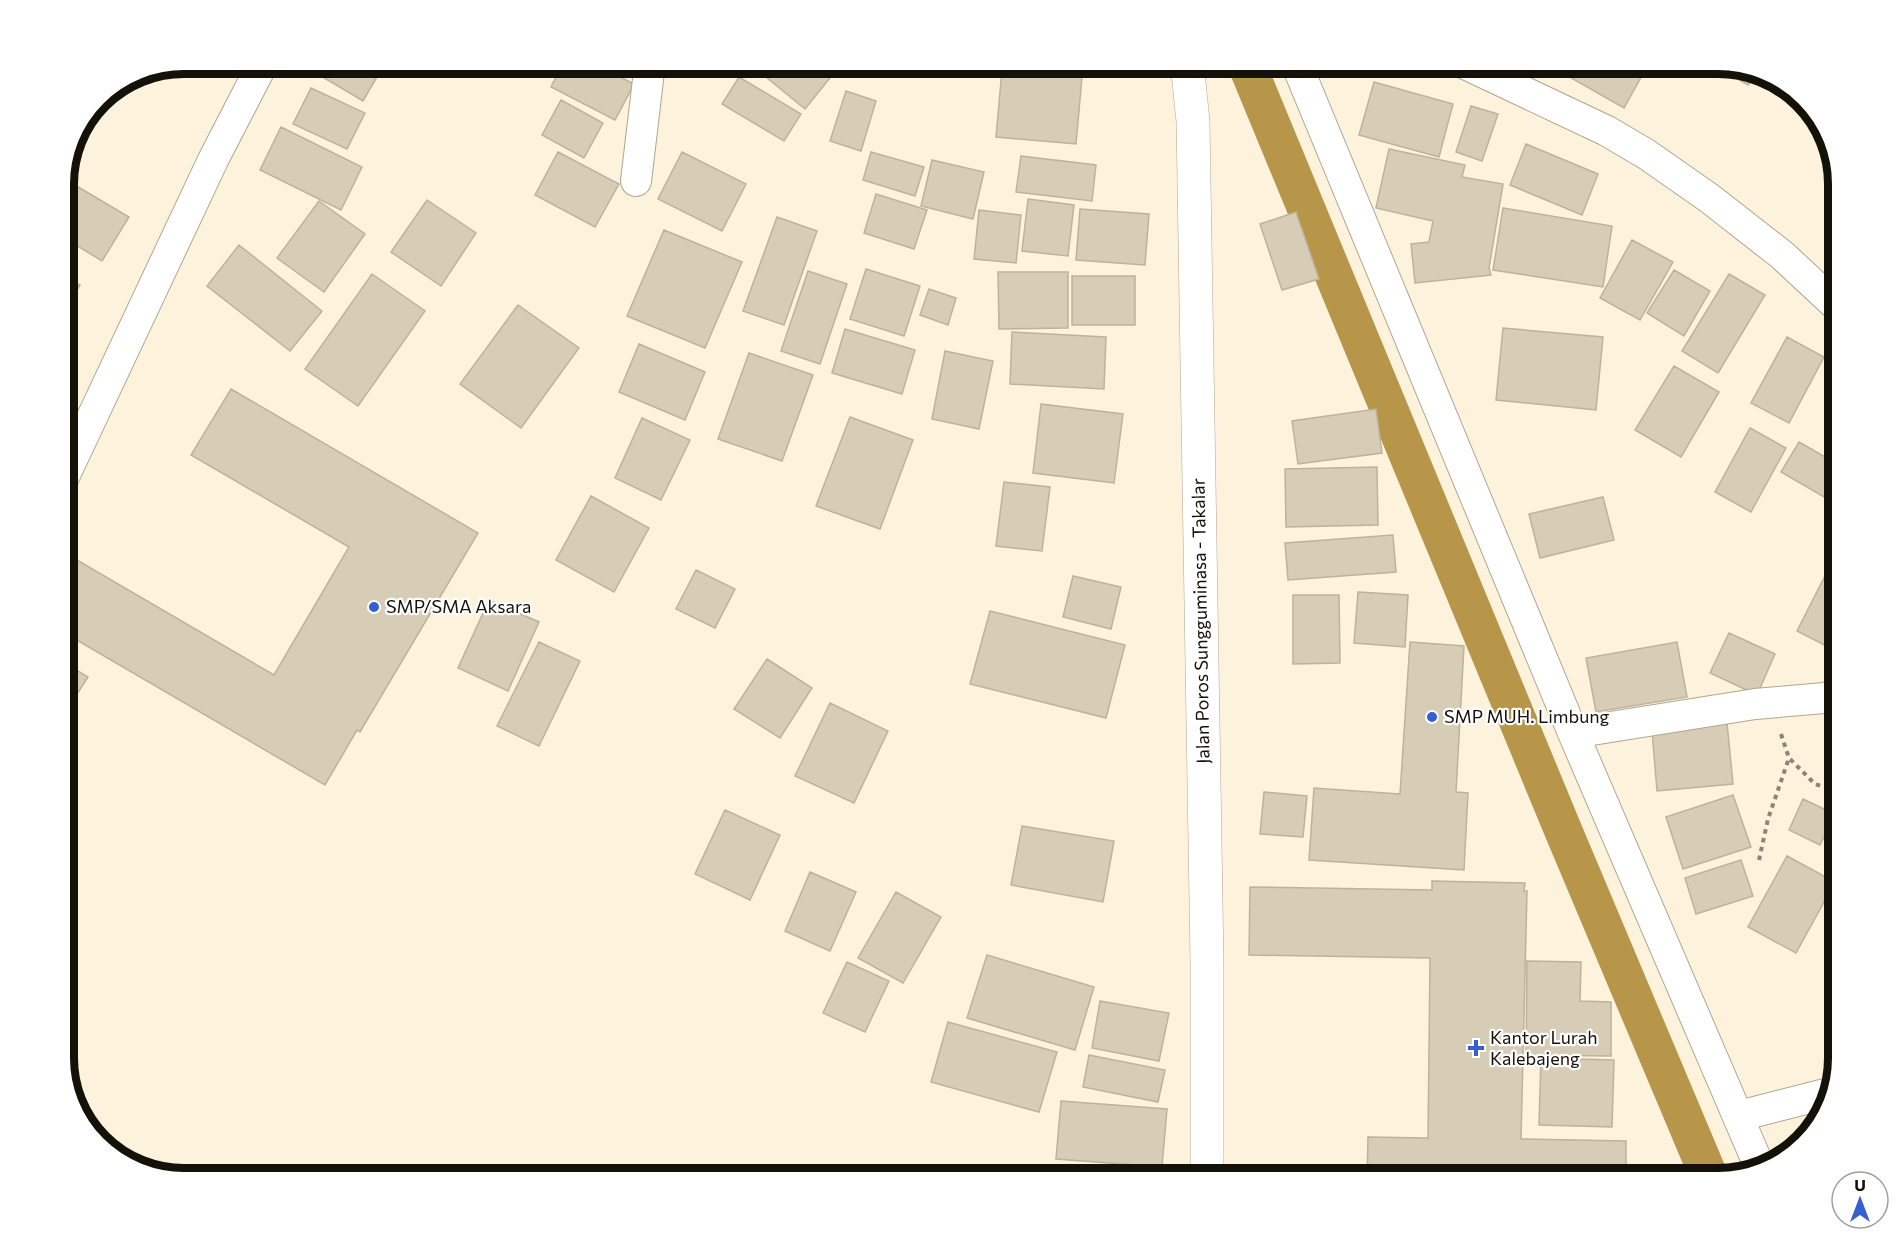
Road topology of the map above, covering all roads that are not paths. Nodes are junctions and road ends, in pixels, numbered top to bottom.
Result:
1 (257, 74) edge
2 (649, 74) edge
3 (1188, 74) edge
4 (1301, 74) edge
5 (1486, 74) edge
6 (636, 181) dead end
7 (1828, 298) edge
8 (74, 456) edge
9 (1828, 697) edge
10 (1573, 733) junction
11 (1822, 1095) edge
12 (1739, 1116) junction
13 (1757, 1161) edge
14 (1207, 1168) edge

1 - 8 street
2 - 6 street
3 - 14 highway, Jalan Poros Sungguminasa - Takalar
4 - 10 street
5 - 7 street
9 - 10 street
10 - 12 street
11 - 12 street
12 - 13 street

